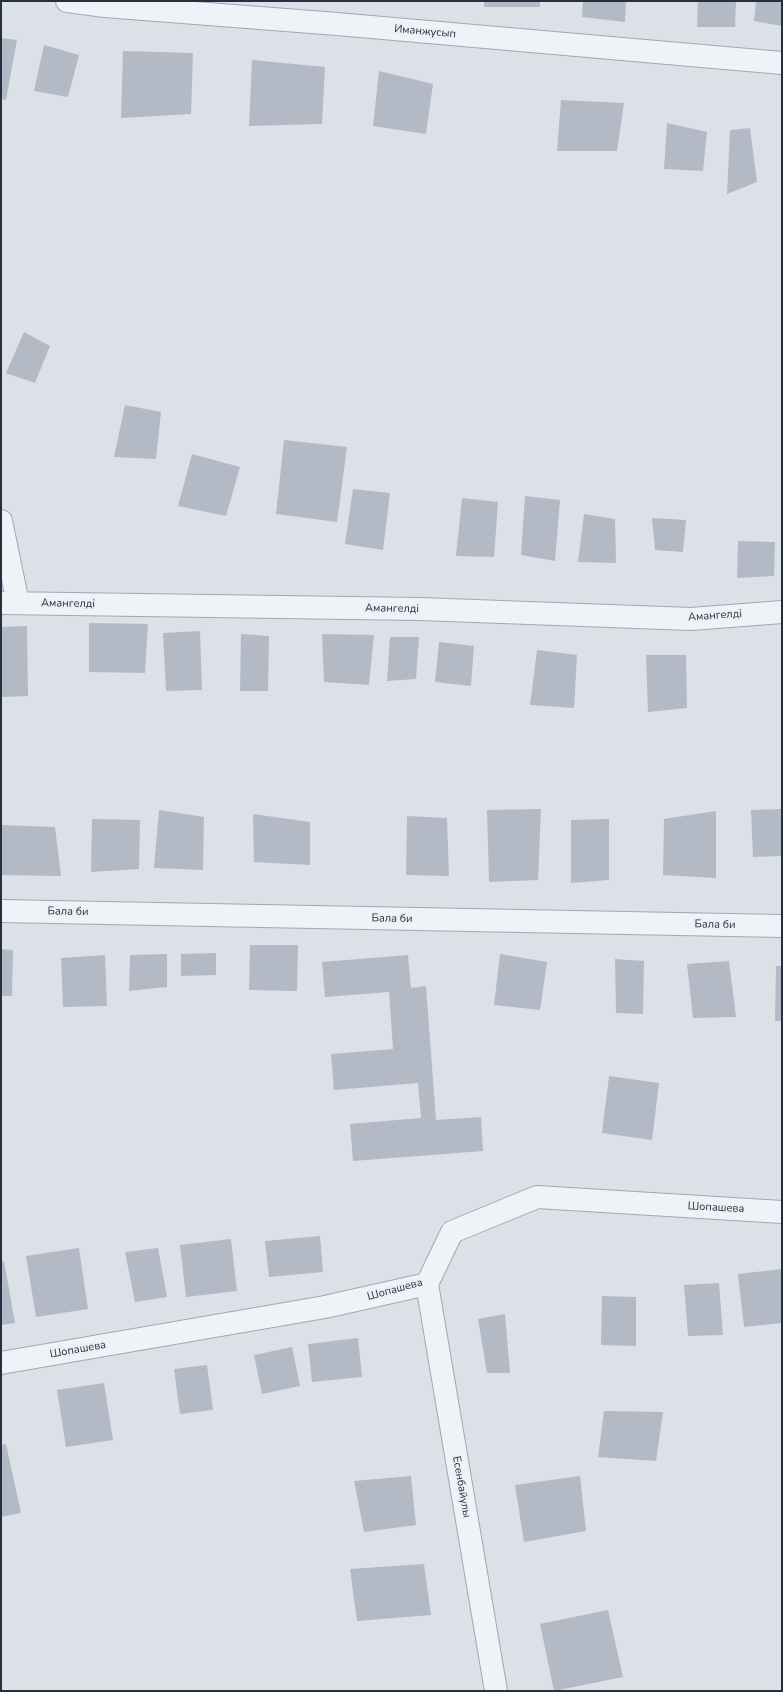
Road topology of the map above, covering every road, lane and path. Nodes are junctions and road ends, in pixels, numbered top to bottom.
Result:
1 (67, 1) edge
2 (782, 63) edge
3 (1, 521) edge
4 (10, 603) edge
5 (782, 612) edge
6 (1, 911) edge
7 (782, 926) edge
8 (782, 1212) edge
9 (427, 1284) junction
10 (1, 1363) edge
11 (496, 1691) edge

1 - 2 street, Иманжусып
3 - 4 street
4 - 5 street, Амангелді
6 - 7 street, Бала би
8 - 9 street, Шопашева
9 - 10 street, Шопашева
9 - 11 street, Есенбайулы

